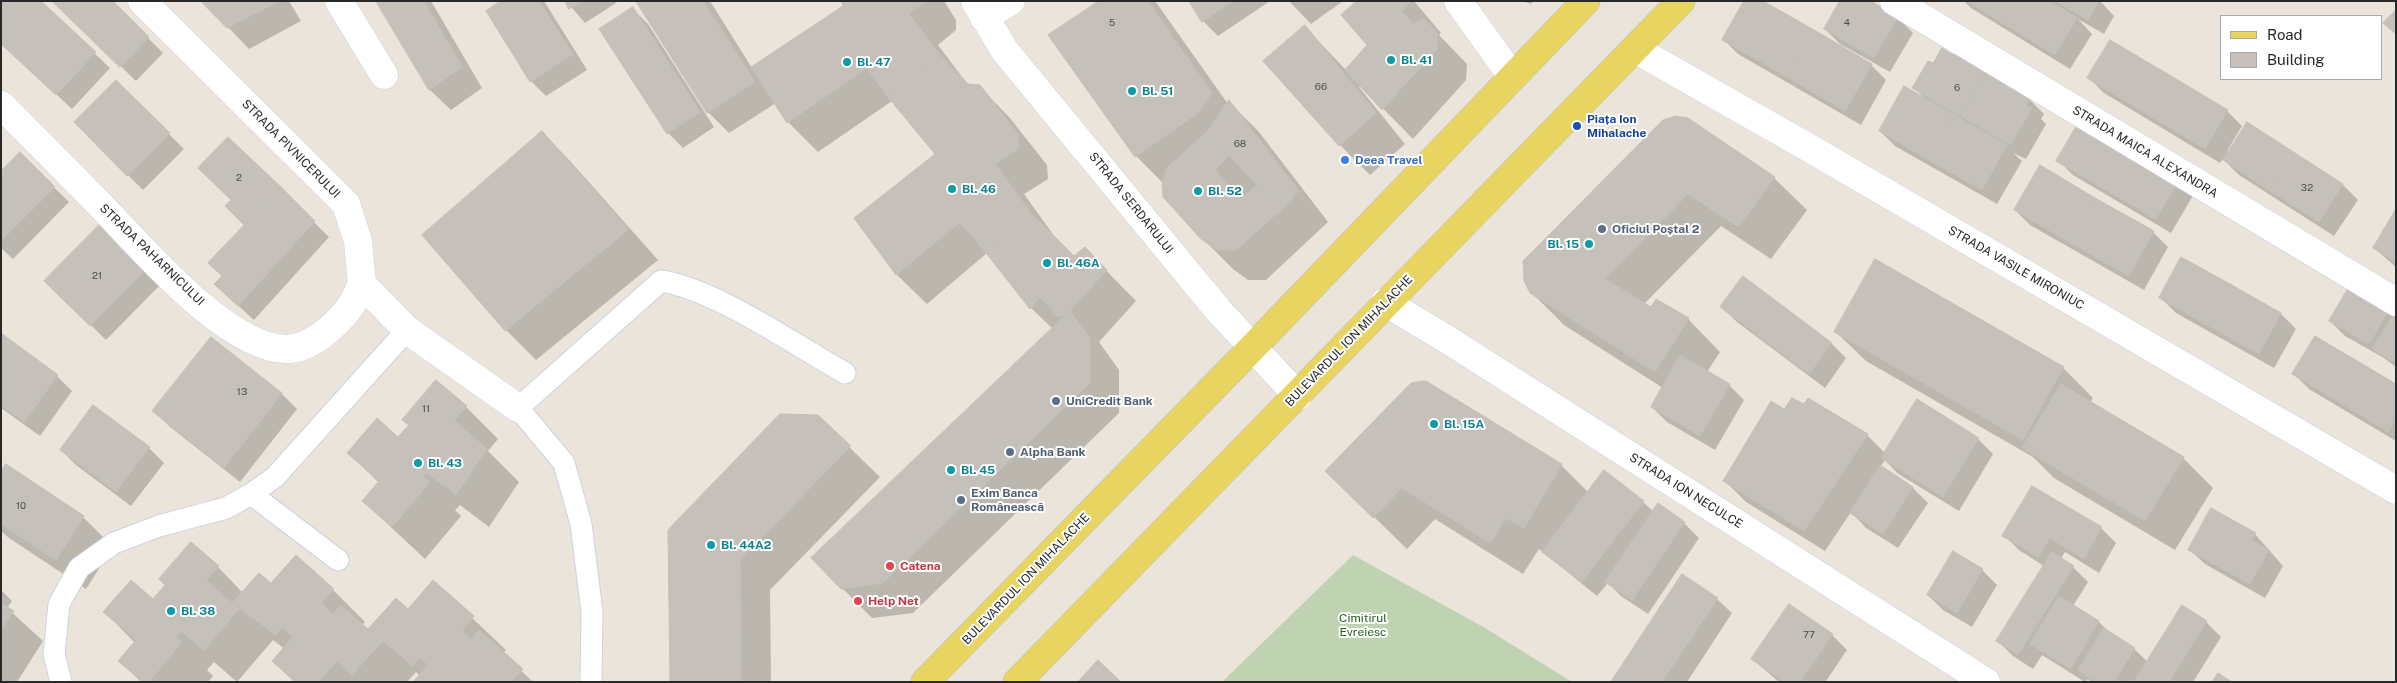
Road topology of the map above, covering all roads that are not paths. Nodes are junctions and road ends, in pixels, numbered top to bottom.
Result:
1 (142, 1) edge
2 (339, 1) edge
3 (1011, 1) edge
4 (1458, 1) edge
5 (1586, 1) edge
6 (1681, 1) edge
7 (1894, 1) edge
8 (979, 9) edge
9 (1635, 49) junction
10 (384, 75) dead end
11 (1512, 76) junction
12 (1, 105) edge
13 (362, 284) junction
14 (1386, 302) junction
15 (2396, 302) edge
16 (407, 330) junction
17 (1253, 347) junction
18 (845, 373) dead end
19 (1298, 396) junction
20 (518, 408) junction
21 (2396, 490) edge
22 (251, 494) junction
23 (338, 560) dead end
24 (61, 682) edge
25 (590, 682) edge
26 (925, 682) edge
27 (1016, 682) edge
28 (1986, 682) edge

1 - 13 street, STRADA PIVNICERULUI
2 - 10 street
3 - 8 street
4 - 11 street
5 - 11 main road, BULEVARDUL ION MIHALACHE
6 - 9 main road, BULEVARDUL ION MIHALACHE
7 - 15 street, STRADA MAICA ALEXANDRA
8 - 17 street, STRADA SERDARULUI
9 - 14 main road, BULEVARDUL ION MIHALACHE
9 - 21 street, STRADA VASILE MIRONIUC
11 - 17 main road, BULEVARDUL ION MIHALACHE
12 - 13 street, STRADA PAHARNICULUI
13 - 16 street
14 - 19 main road, BULEVARDUL ION MIHALACHE
14 - 28 street, STRADA ION NECULCE
16 - 20 street
16 - 22 lane
17 - 19 street, STRADA SERDARULUI
17 - 26 main road, BULEVARDUL ION MIHALACHE
18 - 20 lane
19 - 27 main road, BULEVARDUL ION MIHALACHE
20 - 25 lane
22 - 23 lane
22 - 24 lane

